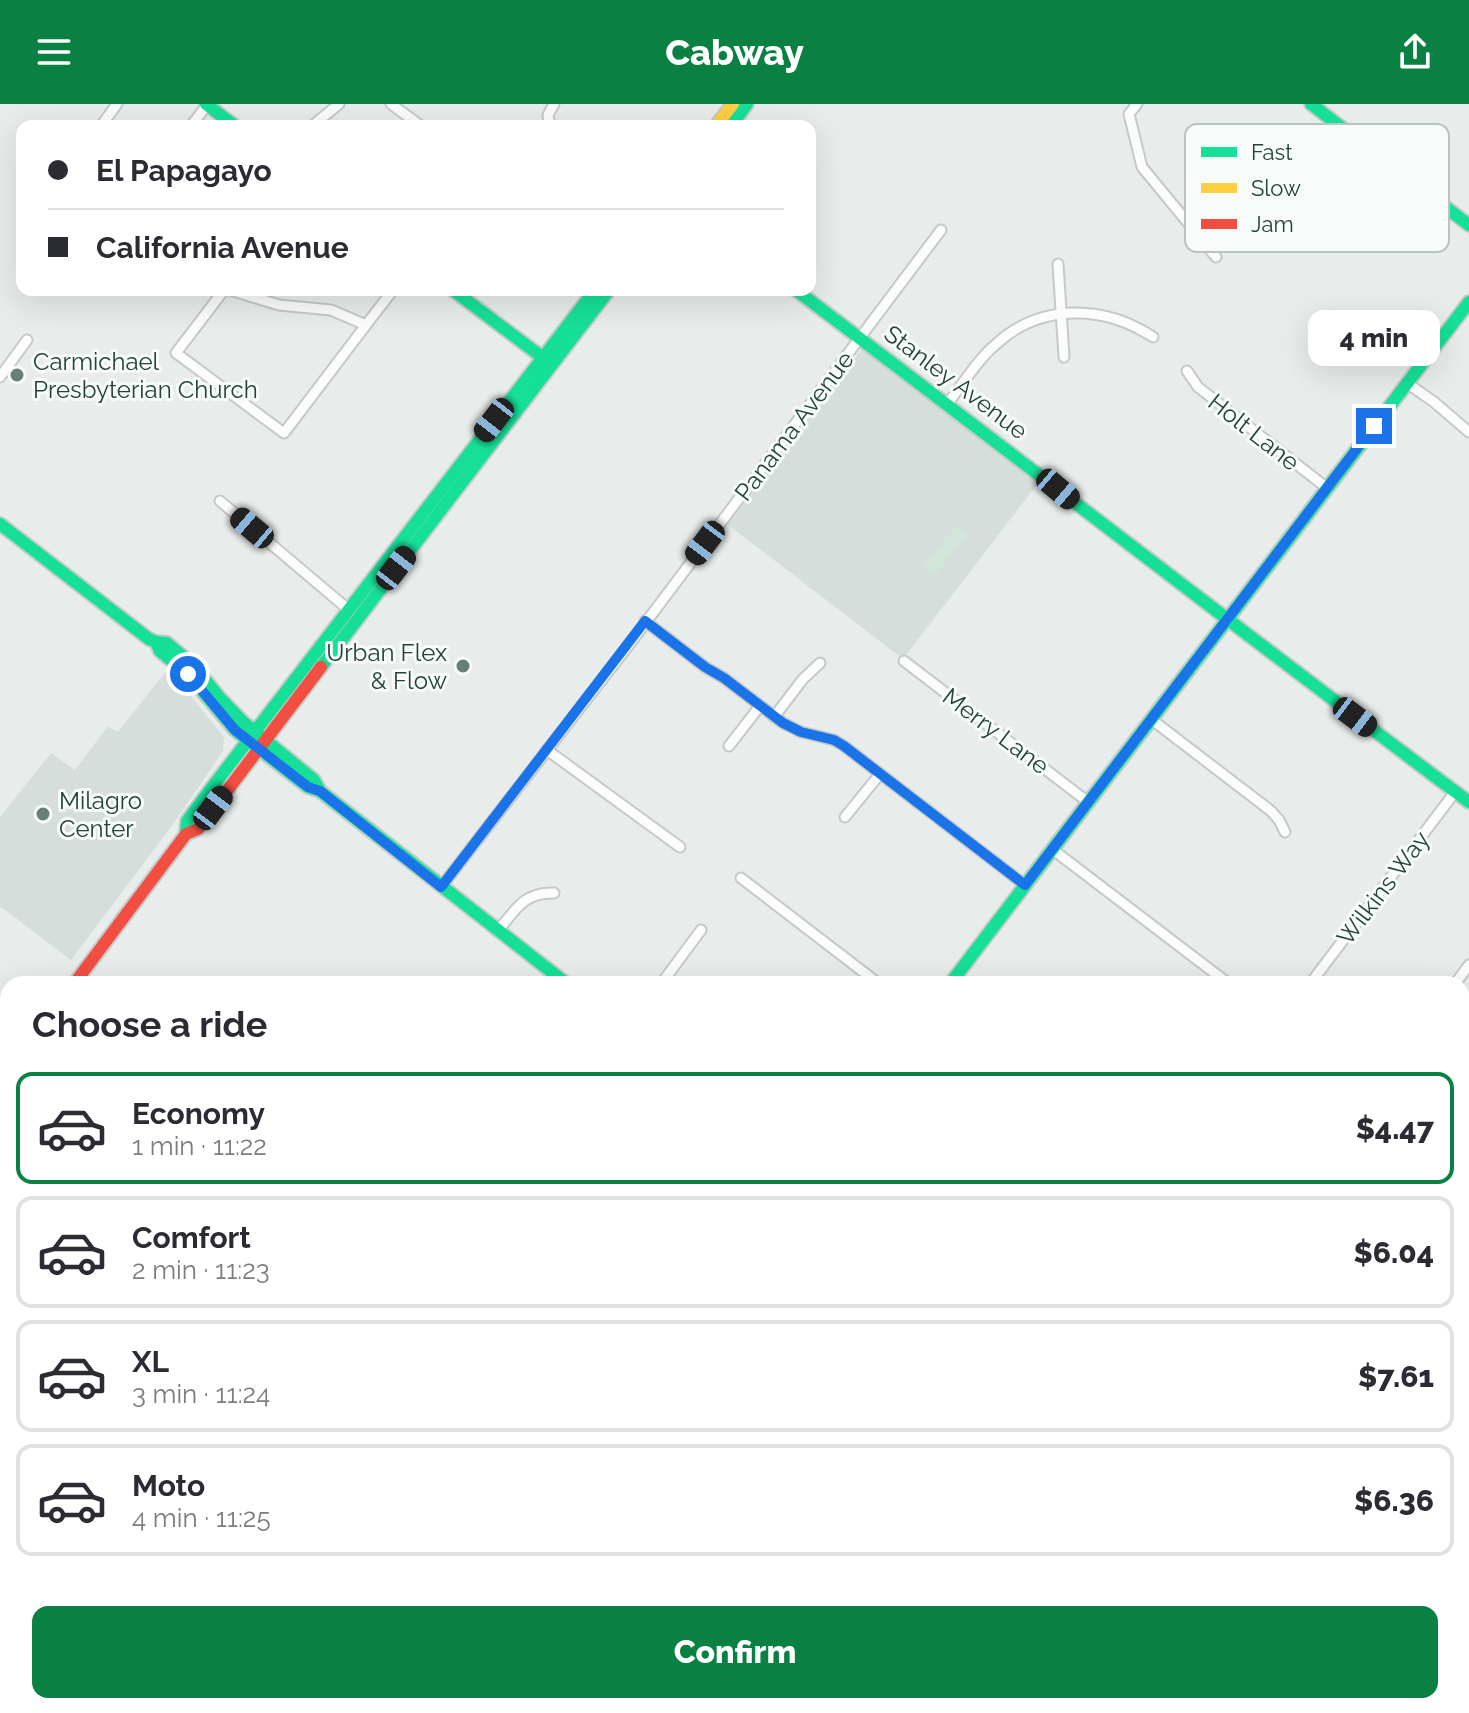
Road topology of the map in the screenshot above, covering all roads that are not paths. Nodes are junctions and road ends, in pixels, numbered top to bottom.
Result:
1 (339, 104) edge
2 (391, 104) edge
3 (733, 104) edge
4 (1137, 104) edge
5 (1311, 104) edge
6 (211, 106) edge
7 (228, 120) edge
8 (319, 120) edge
9 (413, 120) edge
10 (721, 120) edge
11 (1337, 124) edge
12 (1449, 210) edge
13 (1185, 219) edge
14 (1469, 225) edge
15 (941, 230) dead end
16 (1212, 252) edge
17 (1216, 257) dead end
18 (1058, 264) dead end
19 (222, 296) edge
20 (248, 296) edge
21 (388, 296) edge
22 (461, 296) edge
23 (591, 296) edge
24 (604, 296) edge
25 (804, 296) edge
26 (1469, 302) edge
27 (1061, 313) junction
28 (366, 325) junction
29 (1153, 337) dead end
30 (861, 338) junction
31 (27, 340) dead end
32 (1064, 357) dead end
33 (548, 361) junction
34 (1187, 371) dead end
35 (0, 377) edge
36 (1407, 383) junction
37 (947, 404) junction
38 (1469, 432) edge
39 (1327, 488) junction
40 (220, 501) dead end
41 (0, 524) edge
42 (398, 548) junction
43 (349, 610) junction
44 (1227, 620) junction
45 (645, 621) junction
46 (350, 628) junction
47 (904, 661) dead end
48 (820, 663) dead end
49 (760, 706) junction
50 (774, 717) junction
51 (1151, 719) junction
52 (256, 740) junction
53 (729, 746) dead end
54 (547, 750) junction
55 (880, 774) junction
56 (1455, 792) junction
57 (1088, 802) junction
58 (1469, 802) edge
59 (845, 817) dead end
60 (1285, 832) dead end
61 (680, 847) dead end
62 (1052, 849) junction
63 (741, 878) dead end
64 (1025, 885) junction
65 (441, 887) junction
66 (554, 893) dead end
67 (701, 930) dead end
68 (498, 931) junction
69 (80, 976) edge
70 (557, 976) edge
71 (667, 976) edge
72 (869, 976) edge
73 (956, 976) edge
74 (1219, 976) edge
75 (1316, 976) edge

1 - 8 street
2 - 9 street
3 - 10 street
4 - 13 street
5 - 11 street
6 - 7 street
12 - 14 street
15 - 30 street, Panama Avenue
16 - 17 street
18 - 27 street
19 - 28 street
20 - 28 street
21 - 28 street
22 - 33 street
23 - 33 street
24 - 33 street
25 - 30 street, Stanley Avenue
26 - 36 street
27 - 29 street
27 - 32 street
27 - 37 street
30 - 37 street, Stanley Avenue
30 - 45 street, Panama Avenue
31 - 35 street
33 - 42 street
33 - 46 street
34 - 39 street, Holt Lane
36 - 38 street
36 - 39 street
37 - 44 street, Stanley Avenue
39 - 44 street
40 - 43 street
41 - 52 street
42 - 43 street
42 - 46 street
43 - 52 street
44 - 51 street
44 - 56 street, Stanley Avenue
45 - 49 street
45 - 54 street, Panama Avenue
46 - 52 street
47 - 57 street, Merry Lane
48 - 50 street
49 - 50 street
49 - 53 street
50 - 55 street
51 - 57 street
51 - 60 street
52 - 65 street
52 - 69 street
54 - 61 street
54 - 65 street, Panama Avenue
55 - 59 street
55 - 64 street
56 - 58 street, Stanley Avenue
56 - 75 street, Wilkins Way
57 - 62 street
62 - 64 street
62 - 74 street
63 - 72 street
64 - 73 street
65 - 68 street
66 - 68 street
67 - 71 street
68 - 70 street

